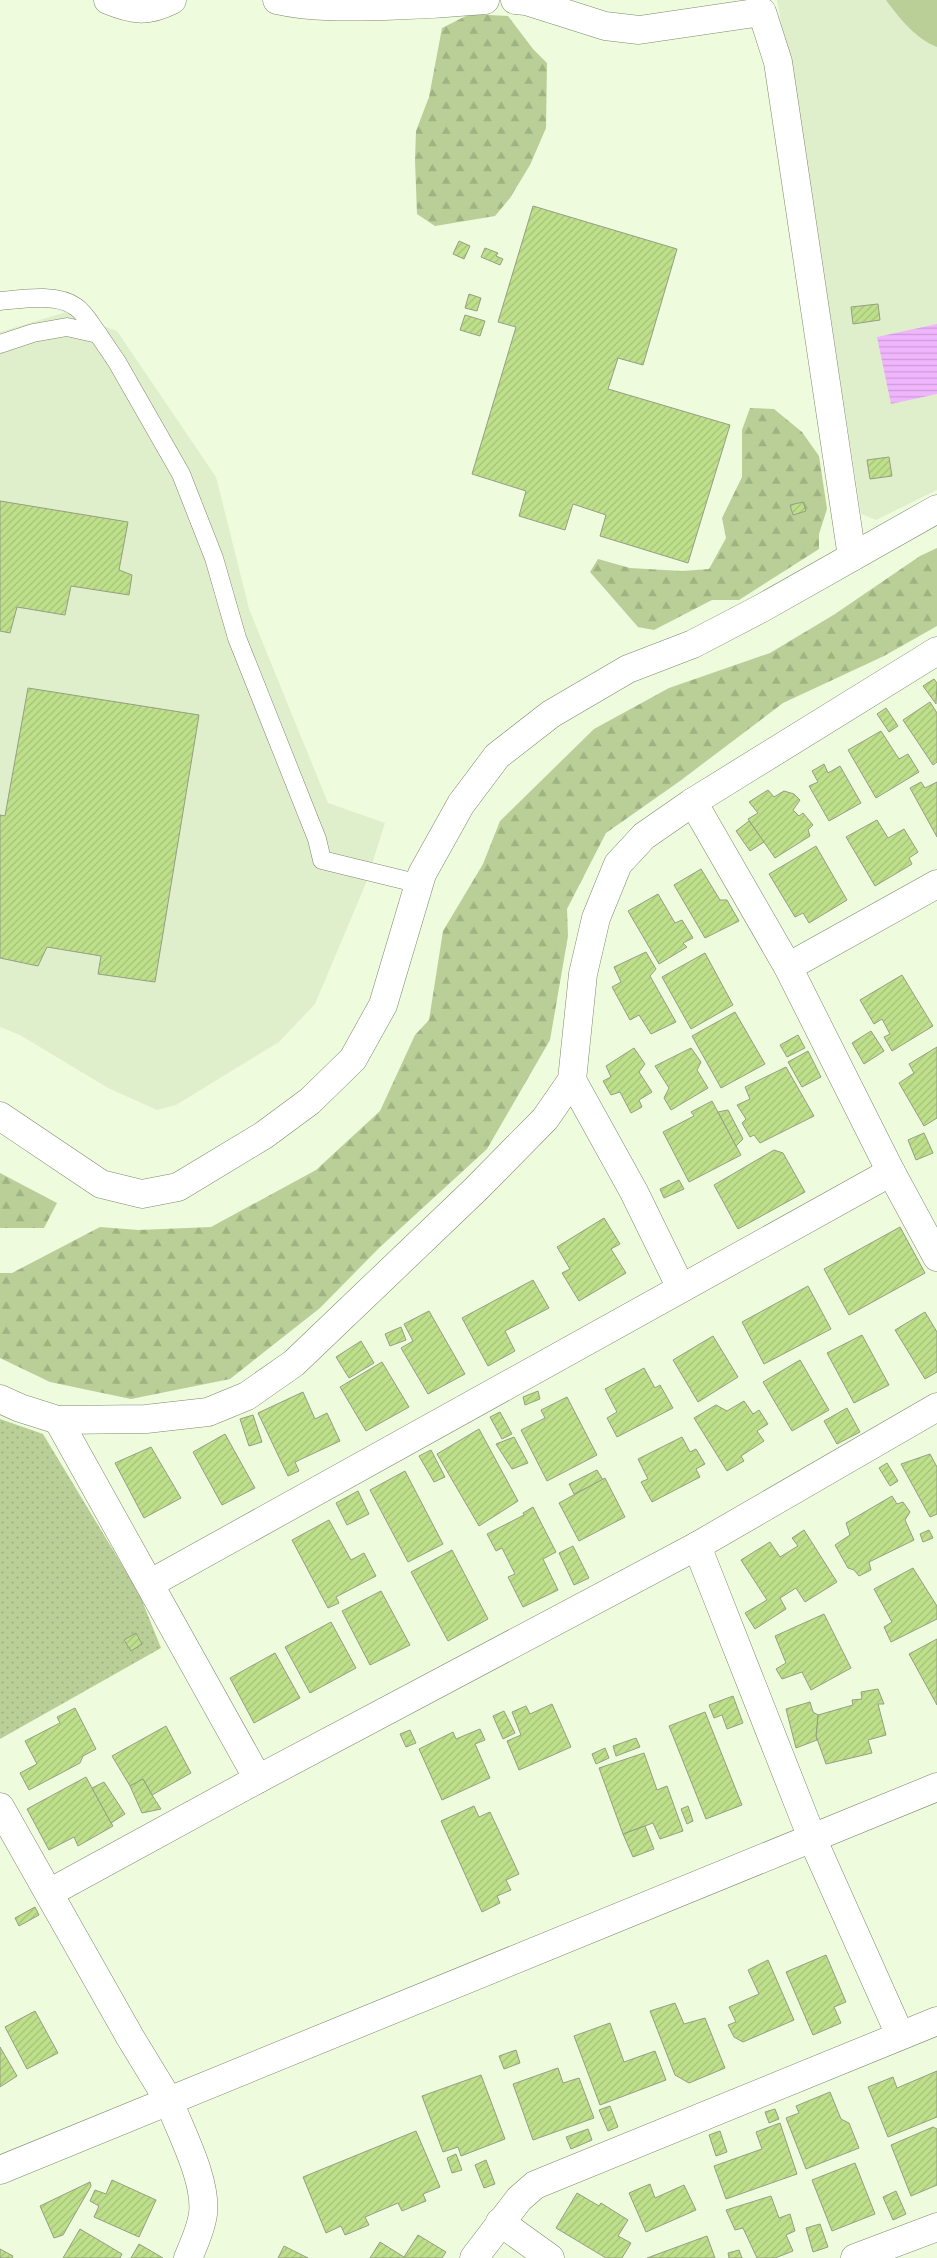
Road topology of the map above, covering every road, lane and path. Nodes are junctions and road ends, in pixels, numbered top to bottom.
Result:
1 (108, 0) edge
2 (172, 0) edge
3 (277, 0) edge
4 (485, 0) edge
5 (515, 0) edge
6 (0, 301) edge
7 (98, 334) junction
8 (0, 344) edge
9 (937, 509) edge
10 (852, 557) junction
11 (937, 651) edge
12 (693, 802) junction
13 (420, 884) junction
14 (937, 884) edge
15 (788, 967) junction
16 (572, 1080) junction
17 (0, 1116) edge
18 (891, 1172) junction
19 (937, 1257) edge
20 (681, 1288) junction
21 (0, 1398) edge
22 (937, 1407) edge
23 (58, 1420) junction
24 (698, 1546) junction
25 (151, 1583) junction
26 (258, 1779) junction
27 (937, 1787) edge
28 (0, 1807) edge
29 (812, 1838) junction
30 (50, 1894) junction
31 (937, 2021) edge
32 (900, 2035) junction
33 (169, 2101) junction
34 (0, 2170) edge
35 (500, 2222) junction
36 (937, 2227) edge
37 (188, 2258) edge
38 (474, 2258) edge
39 (550, 2258) edge
40 (855, 2258) edge

1 - 2 street
3 - 4 street
5 - 10 street
6 - 7 lane
7 - 8 lane
7 - 13 lane
9 - 10 street
10 - 13 street
11 - 12 street
12 - 15 street
12 - 16 street
13 - 17 street
14 - 15 street
15 - 18 street
16 - 20 street
16 - 23 street
18 - 19 street
18 - 20 street
20 - 25 street
21 - 23 street
22 - 24 street
23 - 25 street
24 - 26 street
24 - 29 street
25 - 26 street
26 - 30 street
27 - 29 street
28 - 30 street
29 - 32 street
29 - 33 street
30 - 33 street
31 - 32 street
32 - 35 street
33 - 34 street
33 - 37 street
35 - 38 street
35 - 39 street
36 - 40 street

